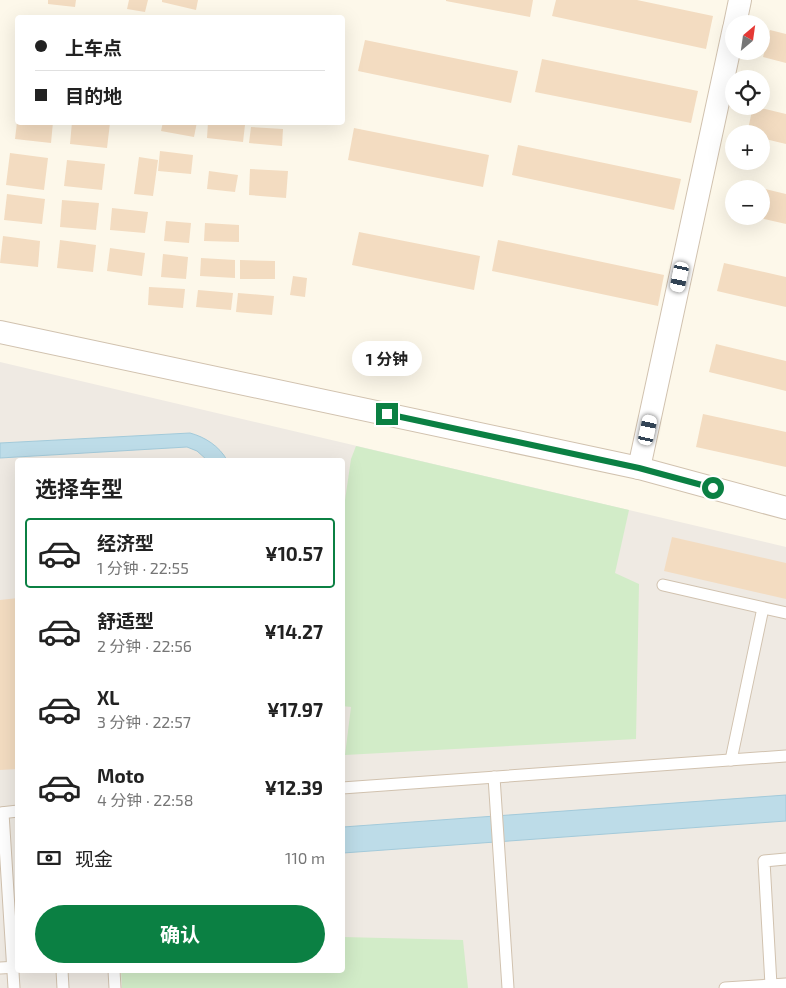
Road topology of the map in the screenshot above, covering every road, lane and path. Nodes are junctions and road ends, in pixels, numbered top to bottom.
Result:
1 (740, 0) edge
2 (737, 15) edge
3 (727, 60) edge
4 (0, 332) edge
5 (639, 468) junction
6 (786, 508) edge
7 (663, 585) dead end
8 (763, 608) junction
9 (786, 613) edge
10 (786, 756) edge
11 (731, 760) junction
12 (494, 777) junction
13 (345, 788) edge
14 (15, 811) edge
15 (1, 813) edge
16 (786, 859) edge
17 (15, 967) edge
18 (0, 968) edge
19 (62, 973) edge
20 (114, 973) edge
21 (786, 984) edge
22 (771, 985) junction
23 (14, 988) edge
24 (63, 988) edge
25 (115, 988) edge
26 (508, 988) edge
27 (724, 988) edge

1 - 2 street
3 - 5 street
4 - 5 street
5 - 6 street
7 - 8 lane
8 - 9 lane
8 - 11 lane
10 - 11 lane
11 - 12 lane
12 - 13 lane
12 - 26 lane
14 - 15 lane
15 - 17 lane
16 - 22 lane
17 - 18 lane
17 - 23 lane
19 - 24 lane
20 - 25 lane
21 - 22 lane
22 - 27 lane

